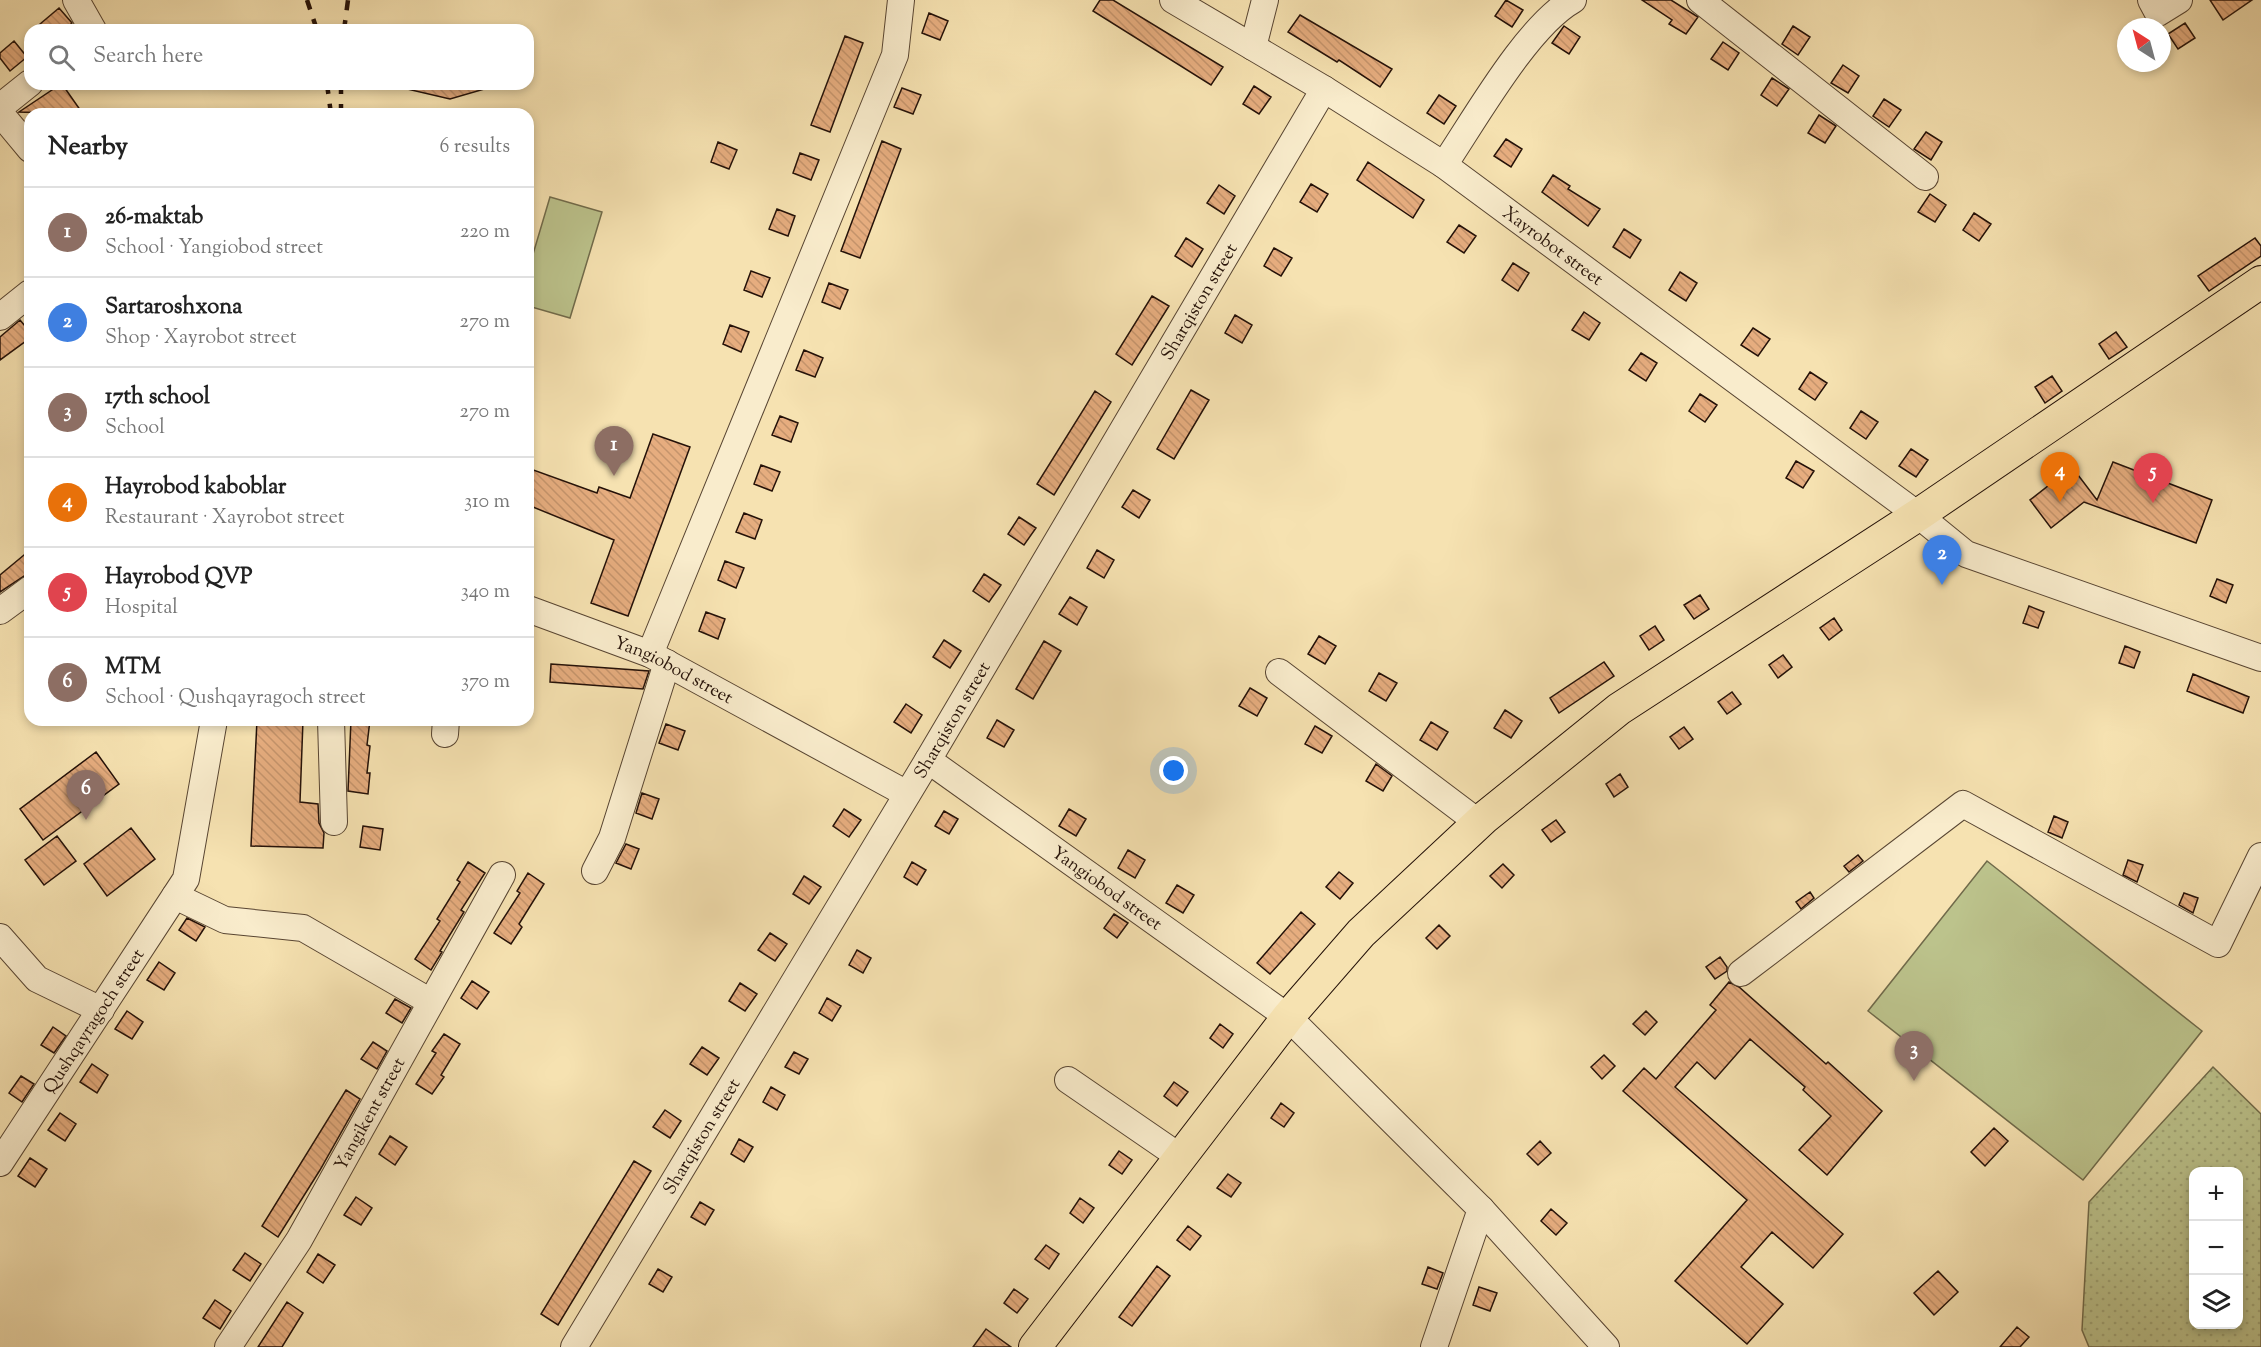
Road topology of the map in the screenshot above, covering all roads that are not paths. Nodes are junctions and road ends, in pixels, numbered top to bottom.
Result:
1 (76, 0) edge
2 (901, 0) edge
3 (1173, 0) edge
4 (1265, 0) edge
5 (1573, 0) edge
6 (1700, 0) edge
7 (2151, 0) edge
8 (2179, 0) edge
9 (90, 24) edge
10 (1253, 47) junction
11 (24, 88) edge
12 (1324, 89) junction
13 (0, 107) edge
14 (0, 113) edge
15 (24, 142) edge
16 (1444, 165) junction
17 (1925, 177) dead end
18 (2261, 282) edge
19 (24, 298) edge
20 (0, 317) edge
21 (1918, 515) junction
22 (24, 593) edge
23 (0, 611) edge
24 (534, 611) edge
25 (659, 658) junction
26 (2261, 658) edge
27 (1279, 672) dead end
28 (213, 726) edge
29 (332, 726) edge
30 (928, 760) junction
31 (907, 794) junction
32 (334, 822) dead end
33 (1479, 823) junction
34 (2261, 856) edge
35 (595, 872) dead end
36 (502, 875) dead end
37 (180, 888) junction
38 (0, 937) edge
39 (1741, 973) dead end
40 (431, 1002) junction
41 (101, 1010) junction
42 (1288, 1017) junction
43 (1068, 1080) dead end
44 (1180, 1157) junction
45 (0, 1163) edge
46 (1481, 1209) junction
47 (228, 1347) edge
48 (574, 1347) edge
49 (1035, 1347) edge
50 (1434, 1347) edge
51 (1606, 1347) edge

1 - 9 street
2 - 25 street
3 - 10 street, Xayrobot street
4 - 10 street
5 - 16 street
6 - 17 street
7 - 8 street
10 - 12 street, Xayrobot street
11 - 13 street
12 - 16 street, Xayrobot street
12 - 30 street, Sharqiston street
14 - 15 street
16 - 21 street, Xayrobot street
18 - 21 main road
19 - 20 street
21 - 26 street, Xayrobot street
21 - 33 main road
22 - 23 street
24 - 25 street, Yangiobod street
25 - 31 street, Yangiobod street
25 - 35 street
27 - 33 street
28 - 37 street
29 - 32 street
30 - 31 street, Sharqiston street
30 - 42 street, Yangiobod street
31 - 48 street, Sharqiston street
33 - 42 main road
34 - 39 street
36 - 40 street, Yangikent street
37 - 40 street
37 - 41 street, Qushqayragoch street
38 - 41 street
40 - 47 street, Yangikent street
41 - 45 street, Qushqayragoch street
42 - 44 main road
42 - 46 street, Yangiobod street
43 - 44 street
44 - 49 main road
46 - 50 street
46 - 51 street, Yangiobod street

